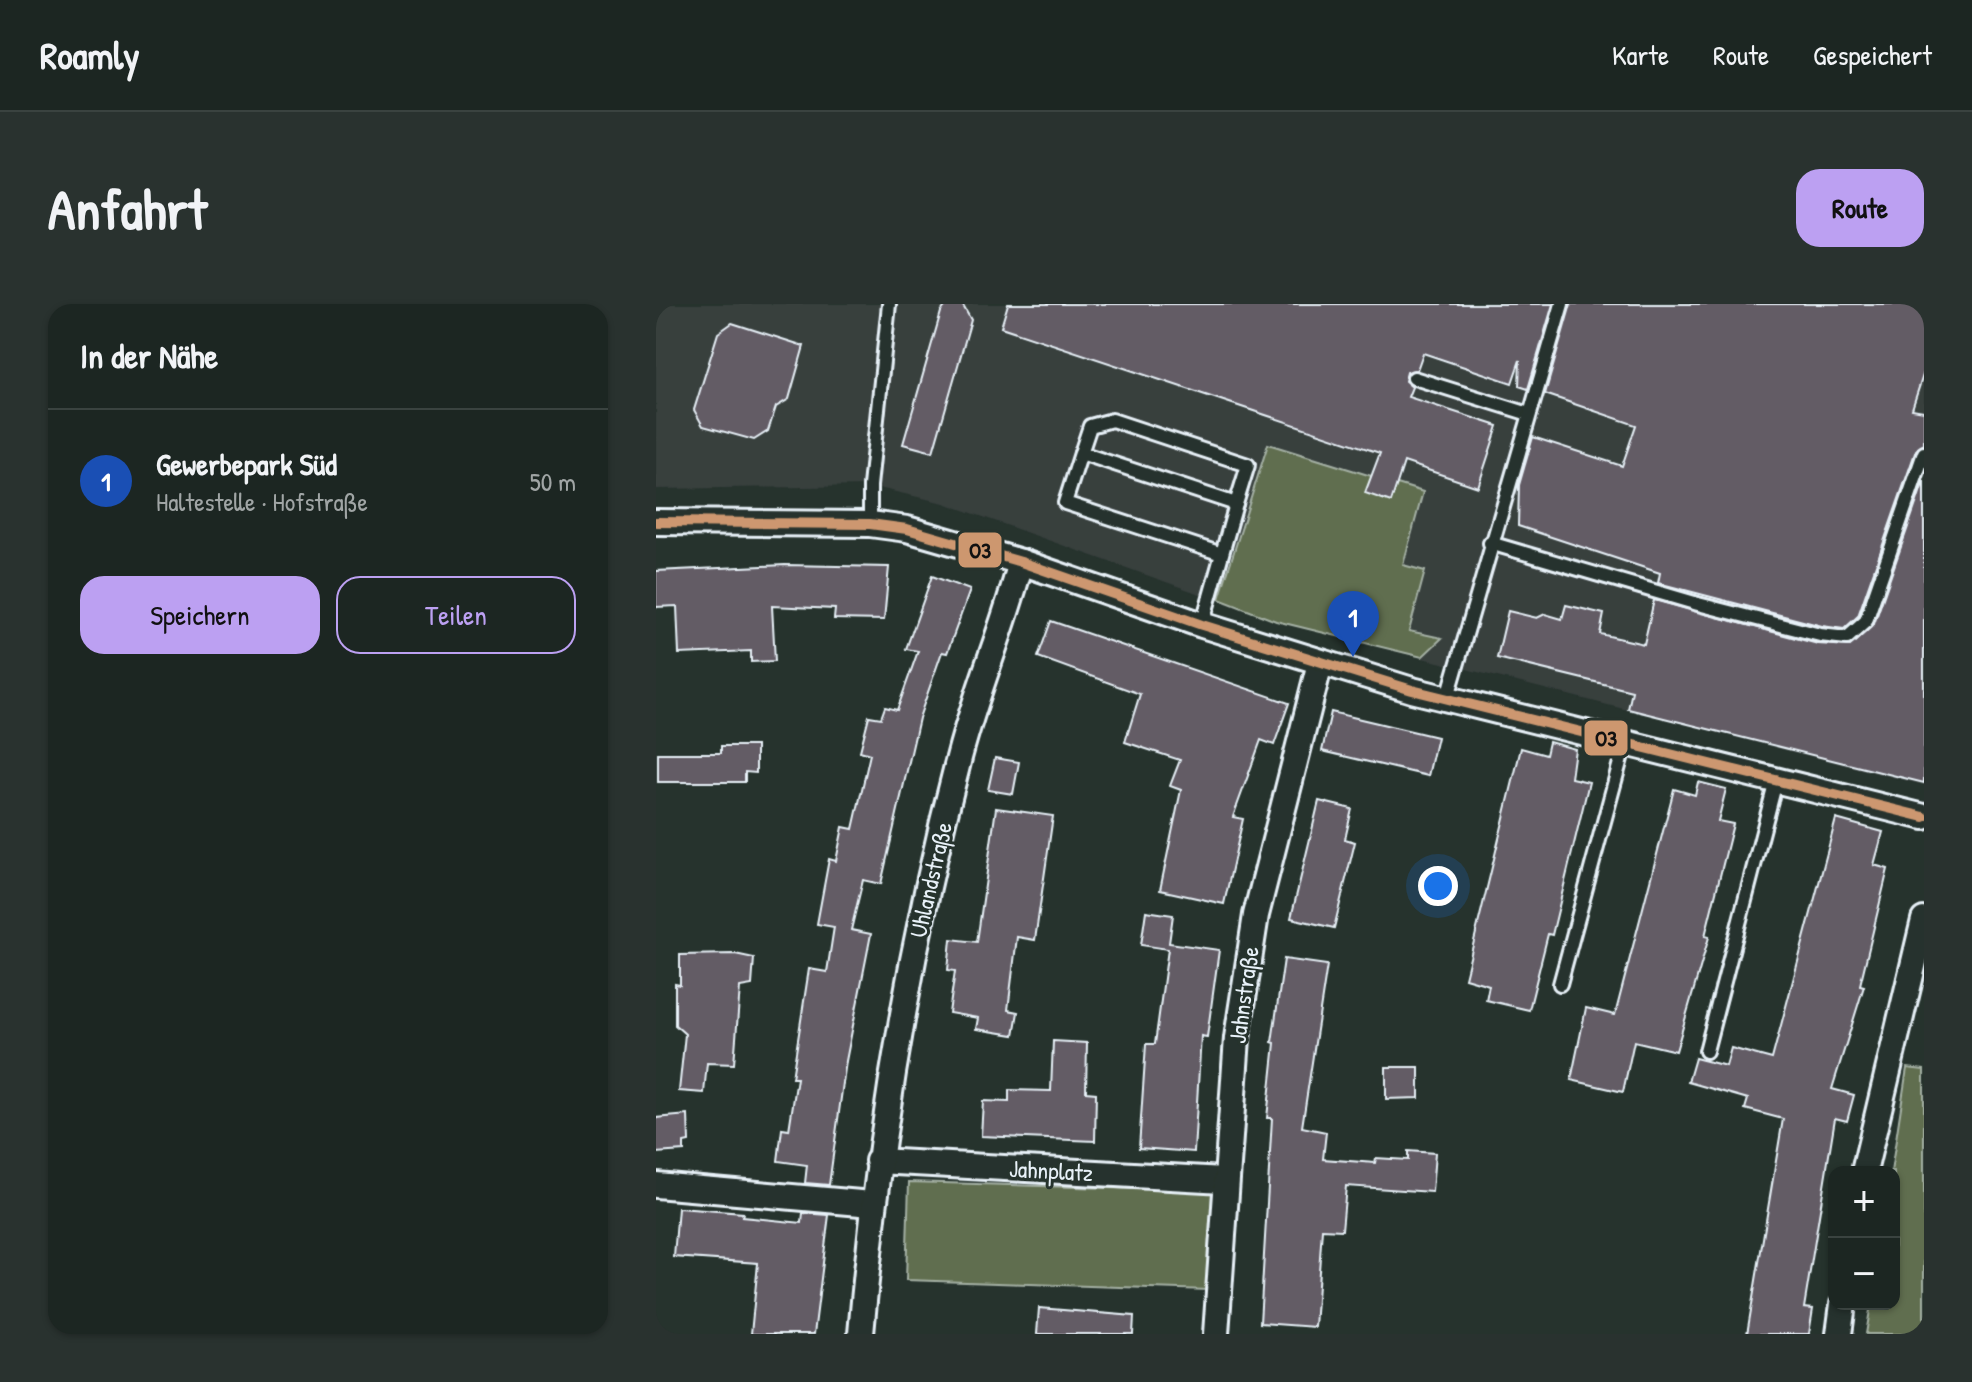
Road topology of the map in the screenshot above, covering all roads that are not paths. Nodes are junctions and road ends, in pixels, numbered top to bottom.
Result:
1 (889, 304) edge
2 (1562, 304) edge
3 (1414, 378) dead end
4 (1529, 414) junction
5 (1081, 453) junction
6 (1924, 453) edge
7 (1236, 504) junction
8 (656, 522) edge
9 (870, 524) junction
10 (1490, 543) junction
11 (1222, 554) junction
12 (1021, 562) junction
13 (1202, 625) junction
14 (1320, 663) junction
15 (1447, 700) junction
16 (1625, 744) junction
17 (1776, 781) junction
18 (1924, 817) edge
19 (1924, 920) edge
20 (1560, 984) dead end
21 (1706, 1051) dead end
22 (878, 1161) junction
23 (1865, 1166) edge
24 (1224, 1180) junction
25 (656, 1185) edge
26 (872, 1204) junction
27 (1842, 1310) edge
28 (861, 1334) edge
29 (1216, 1334) edge
30 (1839, 1334) edge

1 - 9 lane
2 - 4 lane
3 - 4 lane
4 - 10 lane
5 - 7 lane
5 - 7 lane
5 - 11 lane
6 - 10 lane
7 - 11 lane
8 - 9 street
9 - 12 street
10 - 15 lane
11 - 13 lane
12 - 13 street
12 - 22 street, Uhlandstraße
13 - 14 street
14 - 15 street
14 - 24 street, Jahnstraße
15 - 16 street
16 - 17 street
16 - 20 lane
17 - 18 street
17 - 21 lane
19 - 23 street
22 - 24 street, Jahnplatz
22 - 26 street, Uhlandstraße
24 - 29 street, Jahnstraße
25 - 26 street
26 - 28 street, Uhlandstraße
27 - 30 street

